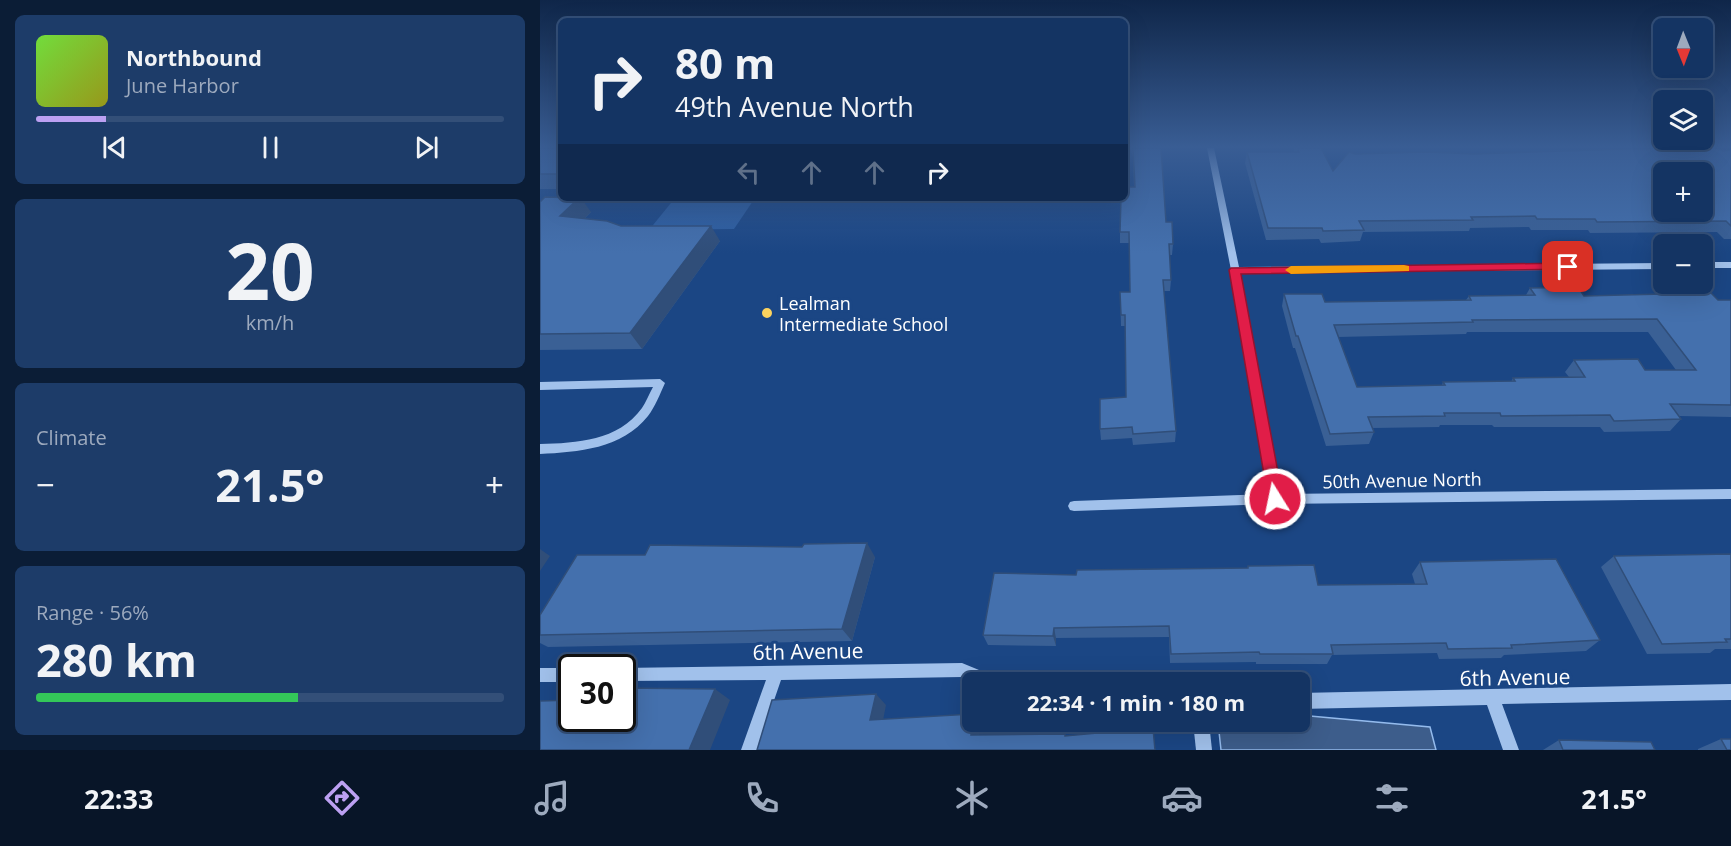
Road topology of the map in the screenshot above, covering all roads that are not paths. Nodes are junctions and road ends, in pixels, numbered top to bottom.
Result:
1 (1217, 183) edge
2 (1713, 265) edge
3 (1731, 265) edge
4 (1653, 266) edge
5 (1235, 270) junction
6 (540, 386) edge
7 (540, 449) edge
8 (1731, 494) edge
9 (1275, 499) junction
10 (1074, 506) dead end
11 (967, 672) edge
12 (776, 673) junction
13 (636, 674) edge
14 (540, 675) edge
15 (558, 675) edge
16 (1731, 692) edge
17 (1492, 699) junction
18 (1310, 701) edge
19 (1202, 732) edge
20 (749, 750) edge
21 (1203, 750) edge
22 (1510, 750) edge

1 - 5 street
2 - 3 street
4 - 5 street
5 - 9 street
6 - 7 street
8 - 9 street, 50th Avenue North
9 - 10 street, 50th Avenue North
11 - 12 street, 6th Avenue
12 - 13 street, 6th Avenue
12 - 20 street
14 - 15 street
16 - 17 street, 6th Avenue
17 - 18 street, 6th Avenue
17 - 22 street
19 - 21 street

